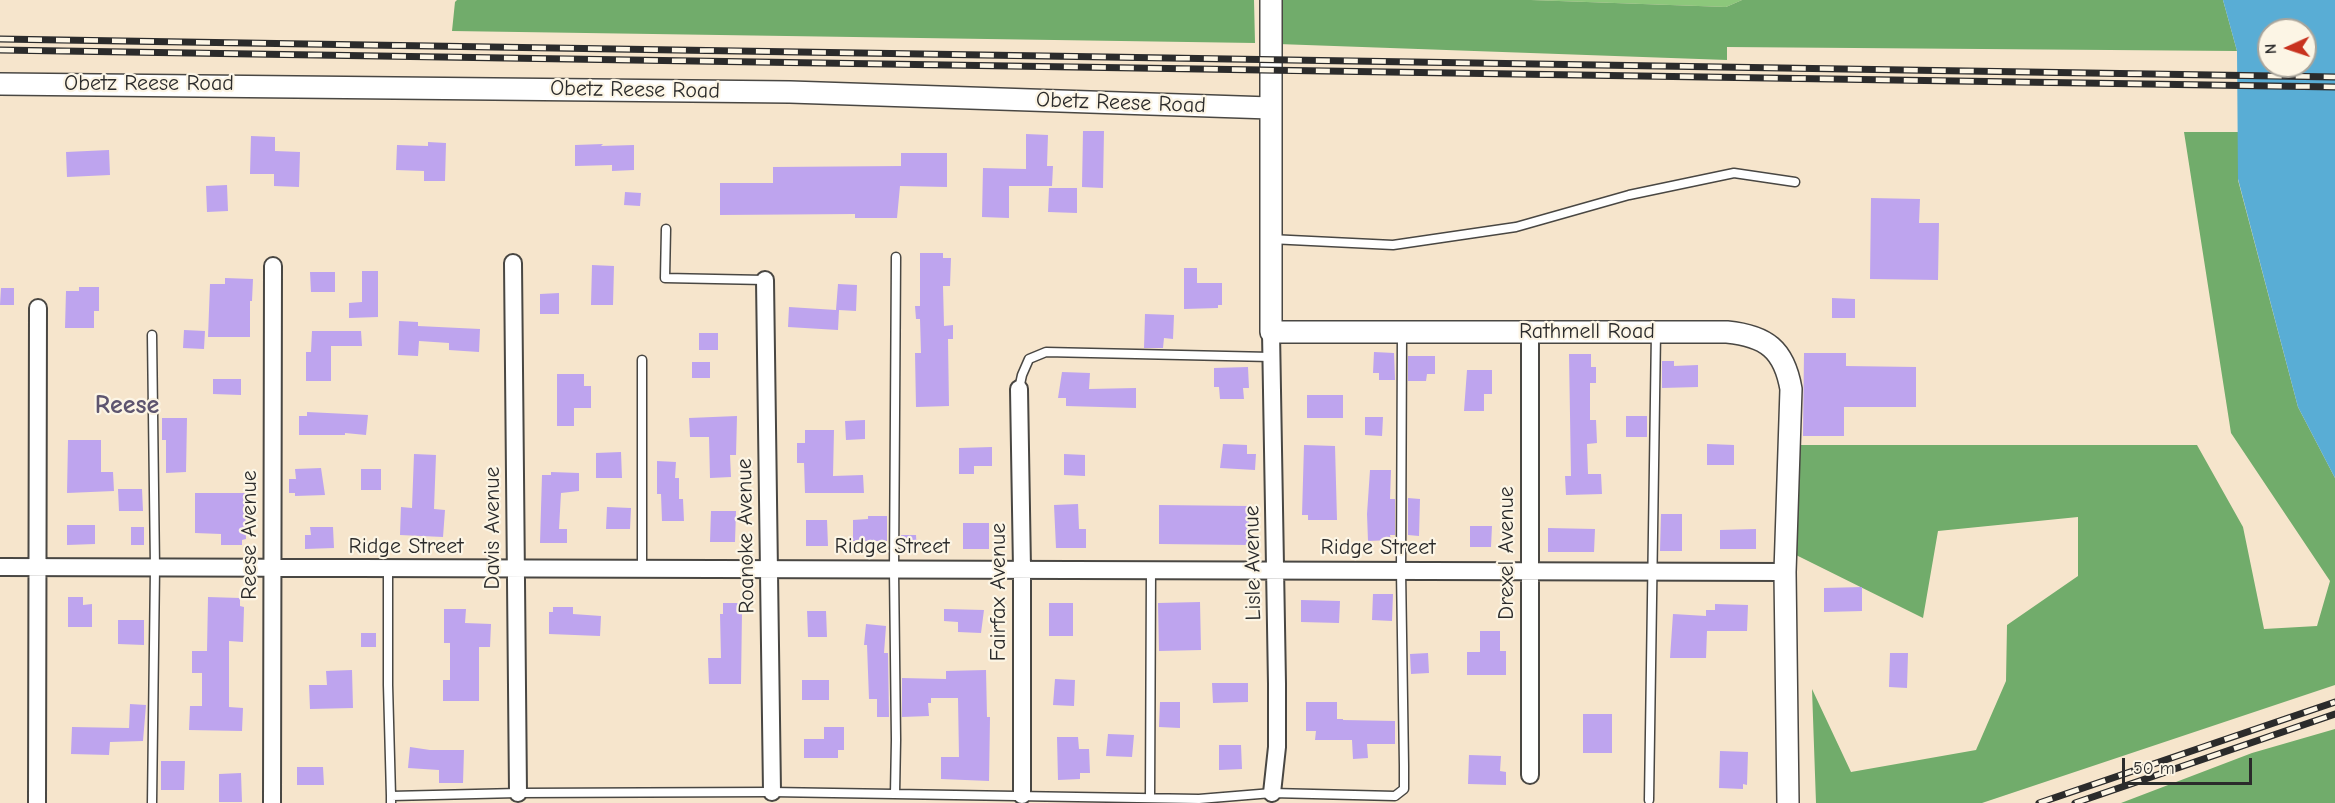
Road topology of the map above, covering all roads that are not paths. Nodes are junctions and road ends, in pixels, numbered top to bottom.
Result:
1 (1271, 0) edge
2 (0, 84) edge
3 (1270, 108) junction
4 (1795, 182) dead end
5 (666, 229) dead end
6 (1270, 239) junction
7 (896, 257) dead end
8 (513, 263) dead end
9 (273, 266) dead end
10 (765, 279) joint
11 (38, 308) dead end
12 (1271, 332) junction
13 (1402, 332) junction
14 (1530, 332) junction
15 (1656, 332) junction
16 (152, 335) dead end
17 (1271, 357) junction
18 (642, 360) dead end
19 (1019, 389) joint
20 (0, 567) edge
21 (37, 567) junction
22 (155, 568) junction
23 (273, 569) junction
24 (388, 569) junction
25 (517, 569) junction
26 (642, 570) junction
27 (770, 570) junction
28 (894, 570) junction
29 (1022, 570) junction
30 (1151, 570) junction
31 (1276, 570) junction
32 (1401, 570) junction
33 (1530, 571) junction
34 (1653, 571) junction
35 (1785, 572) junction
36 (1530, 775) dead end
37 (772, 792) junction
38 (518, 793) junction
39 (1272, 793) junction
40 (895, 794) junction
41 (1022, 795) junction
42 (1150, 798) junction
43 (391, 800) edge
44 (1649, 800) dead end
45 (37, 803) edge
46 (152, 803) edge
47 (272, 803) edge
48 (1788, 803) edge

1 - 3 street
2 - 3 street, Obetz Reese Road
3 - 6 street
4 - 6 lane
5 - 10 lane
6 - 12 street
7 - 28 lane
8 - 25 street, Davis Avenue
9 - 23 street, Reese Avenue
10 - 27 street, Roanoke Avenue
11 - 21 street
12 - 13 street, Rathmell Road
12 - 17 street, Lisle Avenue
13 - 14 street, Rathmell Road
13 - 32 lane
14 - 15 street, Rathmell Road
14 - 33 street, Drexel Avenue
15 - 34 lane
15 - 35 street, Rathmell Road
16 - 22 lane
17 - 19 lane
17 - 31 street, Lisle Avenue
18 - 26 lane
19 - 29 street, Fairfax Avenue
20 - 21 street, Ridge Street
21 - 22 street, Ridge Street
21 - 45 street
22 - 23 street, Ridge Street
22 - 46 lane
23 - 24 street, Ridge Street
23 - 47 street, Reese Avenue
24 - 25 street, Ridge Street
24 - 43 lane
25 - 26 street, Ridge Street
25 - 38 street, Davis Avenue
26 - 27 street, Ridge Street
27 - 28 street, Ridge Street
27 - 37 street, Roanoke Avenue
28 - 29 street, Ridge Street
28 - 40 lane
29 - 30 street, Ridge Street
29 - 41 street, Fairfax Avenue
30 - 31 street, Ridge Street
30 - 42 lane
31 - 32 street, Ridge Street
31 - 39 street, Lisle Avenue
32 - 33 street, Ridge Street
32 - 39 lane
33 - 34 street, Ridge Street
33 - 36 street, Drexel Avenue
34 - 35 street, Ridge Street
34 - 44 lane
35 - 48 street, Rathmell Road
37 - 38 lane
37 - 40 lane
38 - 43 lane
39 - 42 lane
40 - 41 lane
41 - 42 lane

